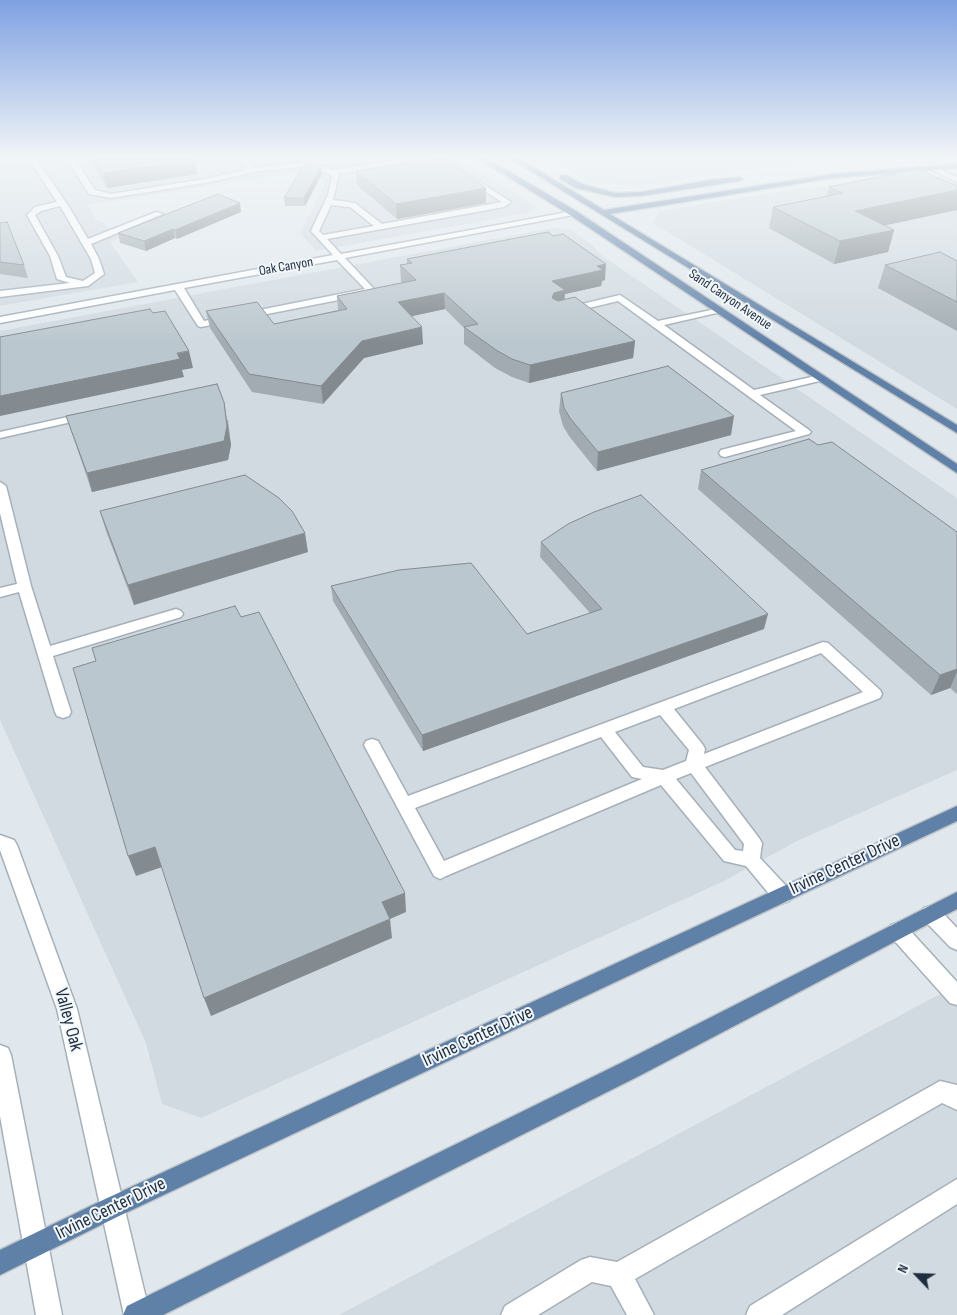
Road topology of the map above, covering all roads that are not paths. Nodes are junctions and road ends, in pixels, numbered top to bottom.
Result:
1 (34, 220) edge
2 (72, 220) edge
3 (144, 220) edge
4 (319, 220) edge
5 (372, 220) edge
6 (417, 220) edge
7 (534, 220) edge
8 (584, 220) edge
9 (616, 220) edge
10 (380, 227) junction
11 (320, 238) junction
12 (84, 243) junction
13 (341, 257) junction
14 (85, 284) junction
15 (178, 287) junction
16 (0, 294) edge
17 (94, 302) junction
18 (718, 310) junction
19 (557, 313) edge
20 (0, 320) edge
21 (657, 324) junction
22 (820, 378) junction
23 (753, 393) junction
24 (81, 417) edge
25 (957, 430) edge
26 (0, 435) edge
27 (725, 453) dead end
28 (957, 469) edge
29 (0, 486) edge
30 (24, 586) junction
31 (0, 593) edge
32 (176, 614) dead end
33 (45, 653) junction
34 (663, 707) junction
35 (63, 712) dead end
36 (604, 729) junction
37 (372, 745) dead end
38 (694, 765) junction
39 (664, 777) junction
40 (404, 805) junction
41 (957, 813) edge
42 (0, 842) edge
43 (751, 860) junction
44 (782, 895) junction
45 (957, 900) edge
46 (931, 914) junction
47 (898, 931) junction
48 (957, 941) edge
49 (957, 996) edge
50 (0, 1055) edge
51 (957, 1099) edge
52 (957, 1191) edge
53 (111, 1208) junction
54 (35, 1247) junction
55 (0, 1264) edge
56 (620, 1275) junction
57 (49, 1315) edge
58 (137, 1315) edge
59 (514, 1315) edge
60 (640, 1315) edge
61 (759, 1315) edge

1 - 14 street
2 - 12 street
3 - 12 street
4 - 11 street
5 - 10 street
6 - 10 street
7 - 13 street, Oak Canyon
8 - 18 main road, Sand Canyon Avenue
9 - 25 main road, Sand Canyon Avenue
10 - 11 street
11 - 13 street
12 - 14 street
13 - 15 street, Oak Canyon
13 - 15 street
14 - 16 street
14 - 17 street
15 - 17 street, Oak Canyon
17 - 20 street, Oak Canyon
18 - 21 street
18 - 22 main road, Sand Canyon Avenue
19 - 21 street
21 - 23 street
22 - 23 street
22 - 28 main road, Sand Canyon Avenue
23 - 27 street
24 - 26 street
29 - 30 street
30 - 31 street
30 - 33 street
32 - 33 street
33 - 35 street
34 - 36 street
34 - 38 street
34 - 38 street
36 - 39 street
36 - 40 street
37 - 40 street
38 - 39 street
38 - 43 street
39 - 40 street
39 - 43 street
41 - 44 main road, Irvine Center Drive
42 - 53 street, Valley Oak
43 - 44 street
44 - 53 main road, Irvine Center Drive
45 - 46 main road
46 - 47 main road
46 - 48 street
47 - 49 street
47 - 58 main road
50 - 54 street
51 - 56 street
52 - 61 street
53 - 54 main road, Irvine Center Drive
53 - 58 street, Valley Oak
54 - 55 main road, Irvine Center Drive
54 - 57 street
56 - 59 street
56 - 60 street

